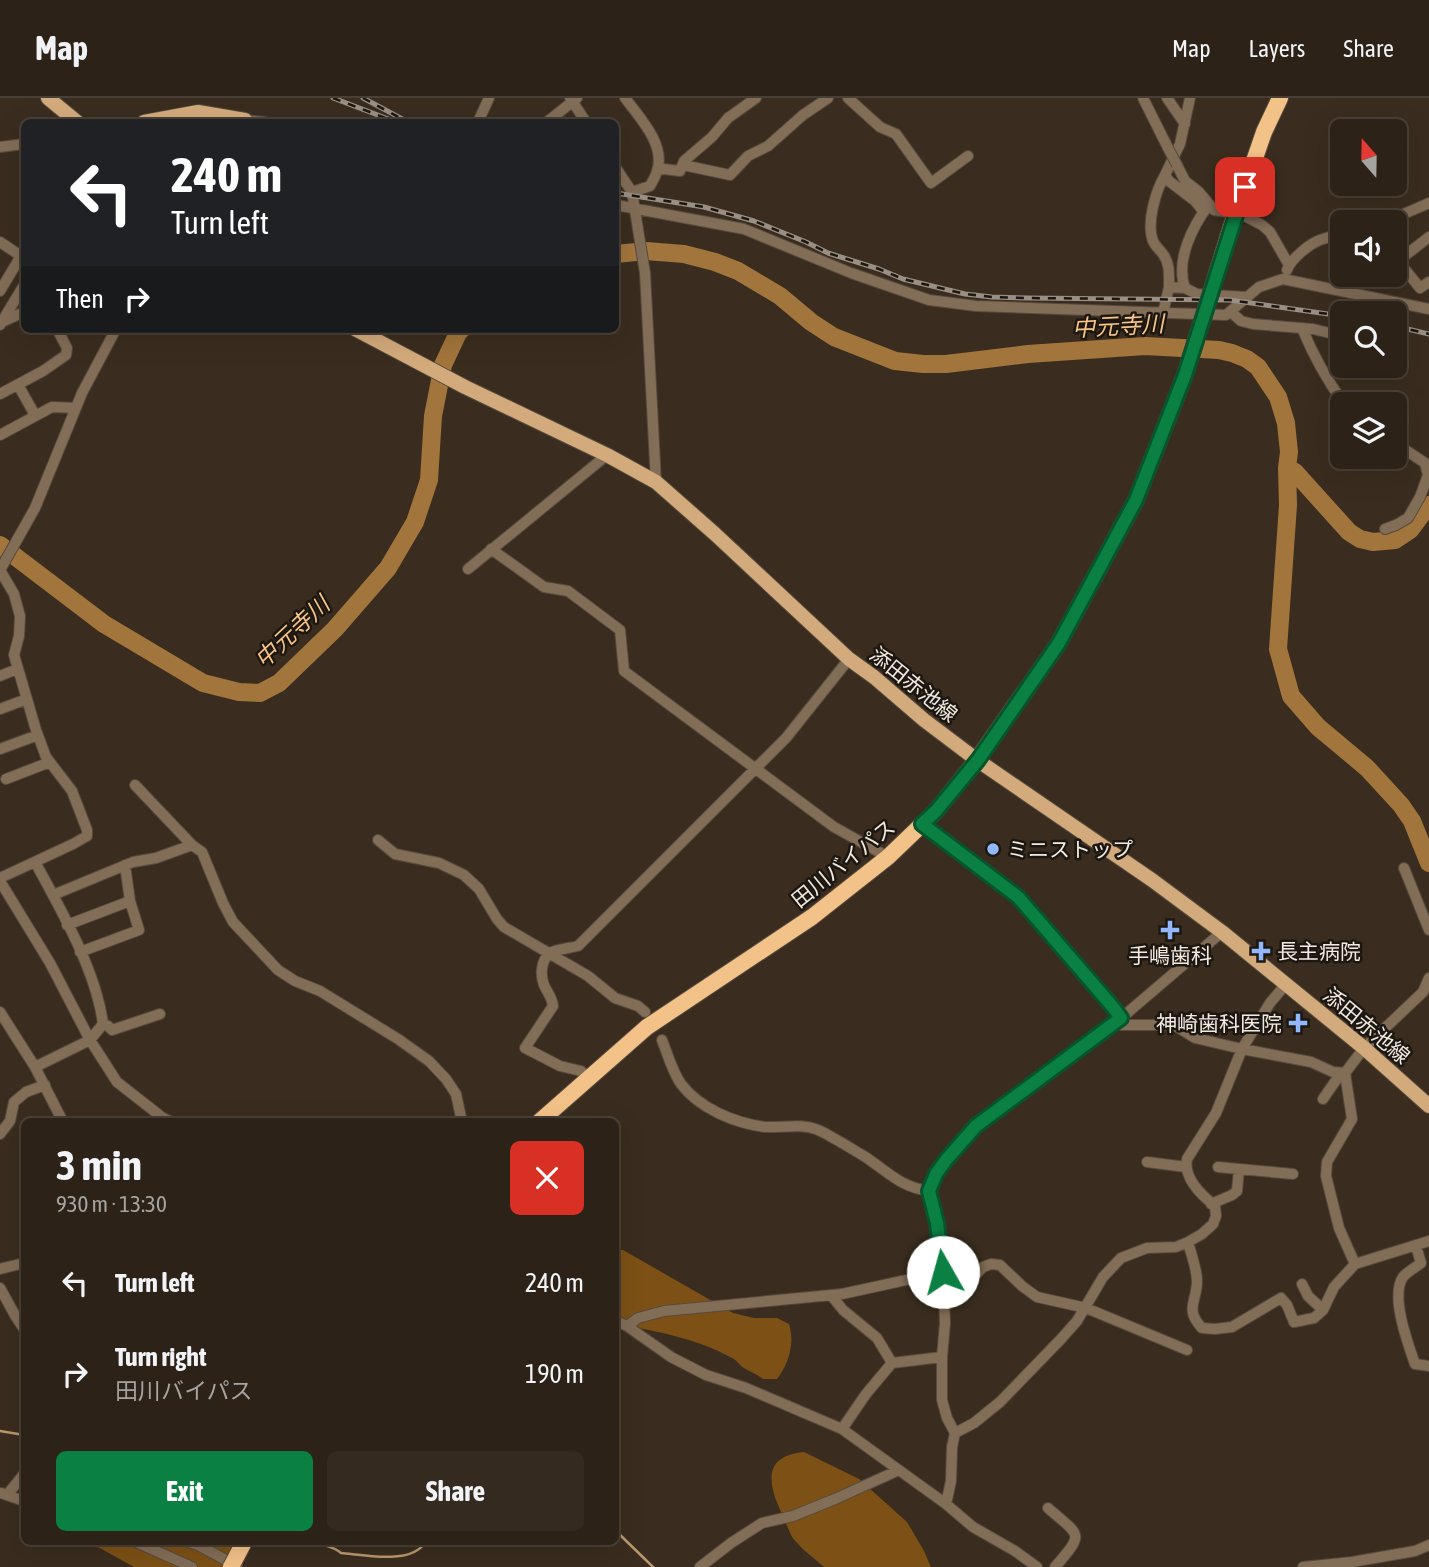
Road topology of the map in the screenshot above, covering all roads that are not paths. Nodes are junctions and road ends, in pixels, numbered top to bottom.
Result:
1 (48, 98) edge
2 (488, 98) edge
3 (625, 98) edge
4 (756, 98) edge
5 (828, 98) edge
6 (848, 98) edge
7 (1143, 98) edge
8 (1167, 98) edge
9 (1190, 98) edge
10 (1280, 98) edge
11 (573, 99) edge
12 (72, 119) edge
13 (160, 119) edge
14 (239, 119) edge
15 (479, 119) edge
16 (550, 119) edge
17 (584, 119) edge
18 (1185, 124) junction
19 (21, 144) edge
20 (0, 147) edge
21 (968, 156) dead end
22 (683, 165) junction
23 (658, 170) junction
24 (619, 172) edge
25 (1166, 175) junction
26 (632, 192) junction
27 (1429, 203) edge
28 (619, 206) edge
29 (1206, 208) junction
30 (635, 210) junction
31 (1407, 212) edge
32 (1429, 237) edge
33 (1330, 238) edge
34 (0, 243) edge
35 (1407, 252) edge
36 (1289, 265) junction
37 (1407, 269) edge
38 (1283, 279) junction
39 (1425, 285) edge
40 (1168, 287) junction
41 (1185, 288) junction
42 (1, 289) edge
43 (1245, 297) junction
44 (20, 299) edge
45 (1429, 308) edge
46 (1231, 312) junction
47 (21, 313) edge
48 (1163, 313) junction
49 (1, 323) edge
50 (1302, 328) junction
51 (59, 333) edge
52 (115, 333) edge
53 (362, 333) edge
54 (1330, 333) edge
55 (18, 385) junction
56 (1336, 392) edge
57 (0, 394) edge
58 (76, 408) junction
59 (35, 415) junction
60 (0, 435) edge
61 (1407, 451) edge
62 (607, 455) junction
63 (656, 482) junction
64 (1385, 529) dead end
65 (491, 549) junction
66 (2, 567) edge
67 (468, 569) dead end
68 (849, 659) junction
69 (17, 669) junction
70 (0, 676) edge
71 (27, 699) junction
72 (0, 709) edge
73 (38, 735) junction
74 (0, 749) edge
75 (978, 760) junction
76 (50, 762) junction
77 (754, 769) junction
78 (6, 779) dead end
79 (135, 785) dead end
80 (922, 824) junction
81 (378, 840) dead end
82 (192, 845) junction
83 (888, 857) junction
84 (35, 862) junction
85 (125, 865) junction
86 (1404, 867) dead end
87 (0, 880) edge
88 (53, 895) junction
89 (130, 901) junction
90 (1425, 907) edge
91 (67, 925) junction
92 (1429, 930) edge
93 (1222, 932) junction
94 (80, 952) junction
95 (551, 953) junction
96 (1429, 978) edge
97 (1286, 984) junction
98 (0, 1012) edge
99 (645, 1012) dead end
100 (160, 1014) dead end
101 (1117, 1022) junction
102 (103, 1024) junction
103 (90, 1040) junction
104 (662, 1040) dead end
105 (1364, 1048) junction
106 (1242, 1049) junction
107 (35, 1066) junction
108 (1343, 1073) junction
109 (589, 1079) junction
110 (45, 1085) junction
111 (1322, 1099) dead end
112 (1429, 1106) edge
113 (61, 1118) edge
114 (163, 1118) edge
115 (458, 1118) edge
116 (544, 1118) edge
117 (0, 1134) edge
118 (1147, 1162) dead end
119 (1185, 1167) junction
120 (1218, 1167) dead end
121 (1239, 1169) junction
122 (1293, 1174) dead end
123 (929, 1191) junction
124 (1211, 1204) junction
125 (1429, 1241) edge
126 (1188, 1242) junction
127 (1416, 1246) junction
128 (21, 1265) edge
129 (1355, 1265) junction
130 (0, 1269) edge
131 (943, 1272) junction
132 (1302, 1284) dead end
133 (0, 1288) edge
134 (831, 1295) junction
135 (944, 1306) junction
136 (1086, 1308) junction
137 (1323, 1310) junction
138 (621, 1323) edge
139 (21, 1324) edge
140 (1187, 1350) dead end
141 (942, 1357) junction
142 (892, 1363) junction
143 (1429, 1366) edge
144 (842, 1429) junction
145 (955, 1433) junction
146 (899, 1470) junction
147 (21, 1477) edge
148 (3, 1494) edge
149 (21, 1500) edge
150 (946, 1504) junction
151 (1048, 1508) dead end
152 (143, 1545) edge
153 (198, 1545) edge
154 (242, 1545) edge
155 (1429, 1545) edge
156 (1352, 1565) edge
157 (192, 1567) edge
158 (231, 1567) edge
159 (240, 1567) edge
160 (701, 1567) edge
161 (1037, 1567) edge
162 (1055, 1567) edge
163 (1303, 1567) edge

1 - 12 main road
2 - 15 street
3 - 23 street
4 - 22 street
5 - 22 street
6 - 21 street
7 - 29 street, bridge
8 - 18 street
9 - 18 street
10 - 75 highway, 田川バイパス, bridge
11 - 16 street
11 - 17 street
13 - 14 main road
18 - 25 street
19 - 20 street
22 - 23 street
23 - 26 street
24 - 26 street
25 - 29 street
25 - 40 street
26 - 30 street
27 - 31 street
28 - 30 street
29 - 36 street
29 - 41 street
30 - 48 street
30 - 63 street
32 - 35 street
33 - 36 street
34 - 42 street
36 - 38 street
37 - 39 street
38 - 43 street
38 - 45 street
39 - 45 street
40 - 41 street
40 - 48 street
41 - 43 street
42 - 44 street
43 - 46 street
44 - 49 street
46 - 48 street
46 - 50 street
47 - 49 street
50 - 54 street
50 - 56 street
51 - 55 street
52 - 58 street
53 - 62 main road, 添田赤池線
55 - 57 street
55 - 59 street
58 - 59 street
58 - 66 street
59 - 60 street
61 - 64 street
62 - 63 main road, 添田赤池線
62 - 65 street
63 - 68 main road, 添田赤池線
65 - 67 street
65 - 77 street
66 - 69 street
68 - 75 main road, 添田赤池線
68 - 77 street
69 - 70 street
69 - 71 street
71 - 72 street
71 - 73 street
73 - 74 street
73 - 76 street
75 - 80 highway, 田川バイパス
75 - 93 main road, 添田赤池線
76 - 78 street
76 - 84 street
77 - 83 street
77 - 95 street
79 - 82 street
80 - 83 highway, 田川バイパス
80 - 101 street
81 - 95 street
82 - 85 street
82 - 115 street
83 - 109 highway, 田川バイパス
84 - 87 street
84 - 88 street
85 - 88 street
85 - 89 street
86 - 90 street
87 - 103 street
88 - 91 street
89 - 91 street
89 - 94 street
90 - 92 street
91 - 94 street
93 - 97 main road, 添田赤池線
93 - 101 street
94 - 102 street
95 - 99 street
95 - 109 street
96 - 105 street
97 - 105 main road, 添田赤池線
97 - 106 street
98 - 107 street
100 - 102 street
101 - 106 street
101 - 123 street
102 - 103 street
103 - 107 street
103 - 114 street
104 - 123 street
105 - 108 street
105 - 112 main road, 添田赤池線
106 - 108 street
106 - 119 street
107 - 110 street
108 - 111 street
108 - 129 street
109 - 116 highway, 田川バイパス
110 - 113 street
110 - 117 street
118 - 119 street
119 - 124 street
120 - 121 street
121 - 122 street
121 - 124 street
123 - 131 street
124 - 126 street
125 - 127 street
126 - 136 street
126 - 137 street
127 - 129 street
127 - 143 street
128 - 130 street
129 - 137 street
131 - 134 street
131 - 135 street
132 - 137 street
133 - 139 street
134 - 138 street
134 - 142 street
135 - 136 street
135 - 141 street
136 - 140 street
136 - 145 street
138 - 144 street
141 - 142 street
141 - 145 street
142 - 144 street
144 - 146 street
145 - 150 street
146 - 150 street
146 - 160 street
147 - 148 street
148 - 149 street
150 - 161 street
151 - 162 street
152 - 157 street
153 - 159 street
154 - 158 highway, bridge
155 - 156 street
156 - 163 street

